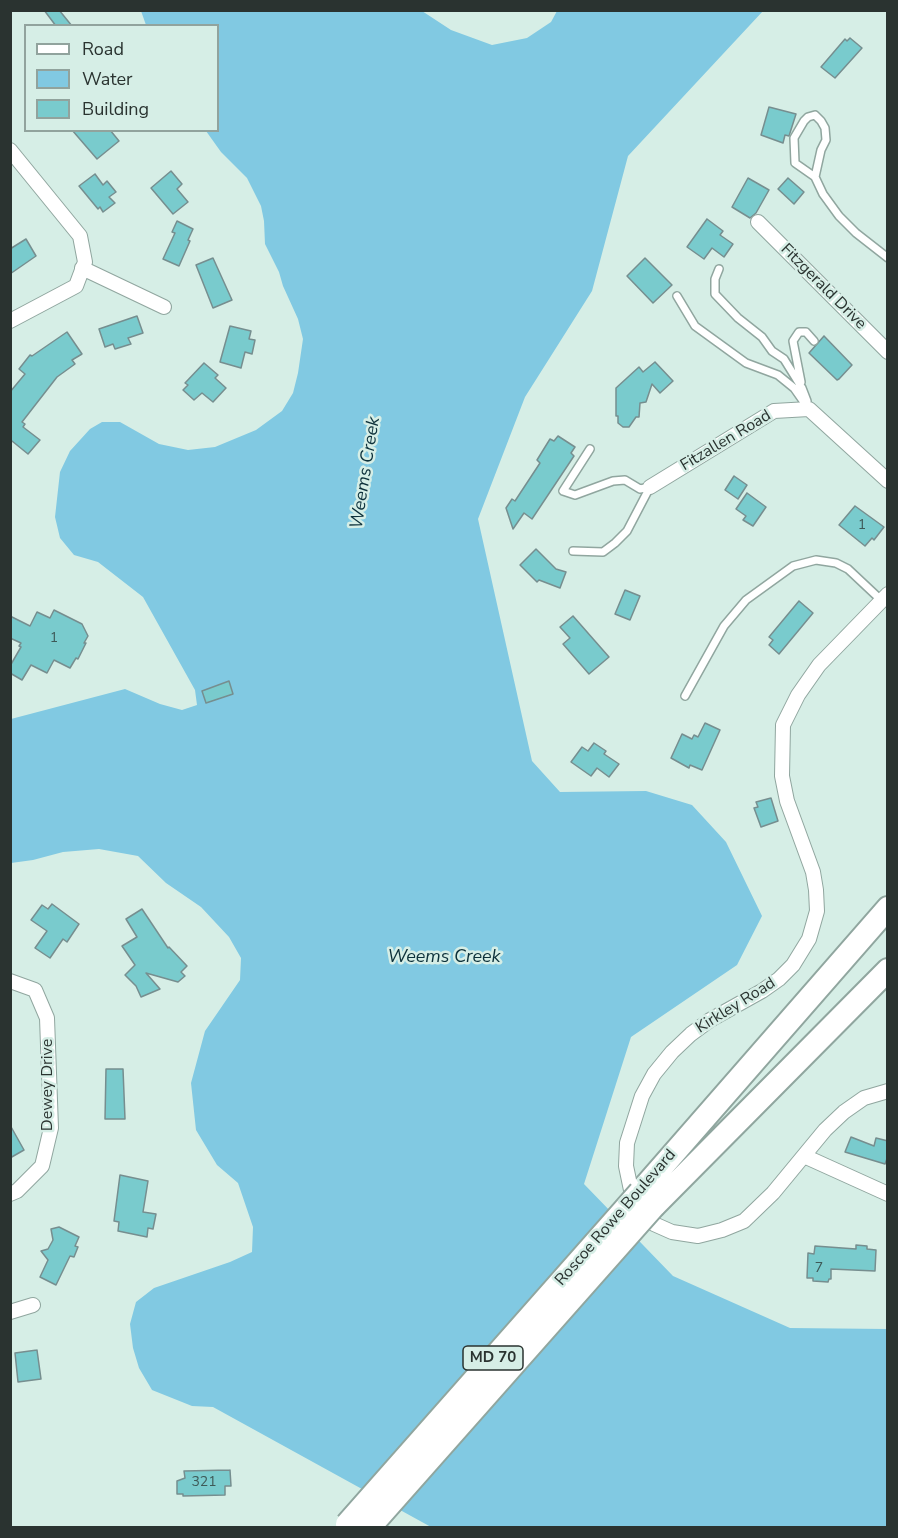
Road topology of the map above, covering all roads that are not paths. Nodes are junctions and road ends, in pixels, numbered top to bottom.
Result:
1 (10, 150) edge
2 (815, 177) junction
3 (758, 222) dead end
4 (888, 258) edge
5 (82, 268) junction
6 (719, 269) dead end
7 (677, 296) dead end
8 (164, 307) dead end
9 (10, 321) edge
10 (814, 341) dead end
11 (888, 352) edge
12 (802, 388) junction
13 (809, 409) junction
14 (590, 448) dead end
15 (888, 481) edge
16 (650, 487) junction
17 (573, 551) dead end
18 (884, 597) edge
19 (685, 696) dead end
20 (888, 908) edge
21 (888, 970) edge
22 (10, 981) edge
23 (888, 1091) edge
24 (804, 1156) junction
25 (10, 1194) edge
26 (888, 1194) edge
27 (647, 1199) junction
28 (33, 1305) dead end
29 (10, 1312) edge
30 (345, 1526) edge
31 (369, 1527) edge

1 - 5 street
2 - 2 lane
2 - 4 lane
3 - 11 street, Fitzgerald Drive
5 - 8 street
5 - 9 street
6 - 12 lane
7 - 13 lane
10 - 12 lane
12 - 13 lane
13 - 15 street
13 - 16 street, Fitzallen Road
14 - 16 lane
16 - 17 lane
18 - 19 lane
18 - 24 street, Kirkley Road
20 - 27 main road, Roscoe Rowe Boulevard / MD 70
21 - 27 main road, Roscoe Rowe Boulevard / MD 70
22 - 25 street, Dewey Drive
23 - 24 street, Kirkley Road
24 - 26 street
27 - 30 main road, Roscoe Rowe Boulevard / MD 70, bridge
27 - 31 main road, Roscoe Rowe Boulevard / MD 70, bridge
28 - 29 street

